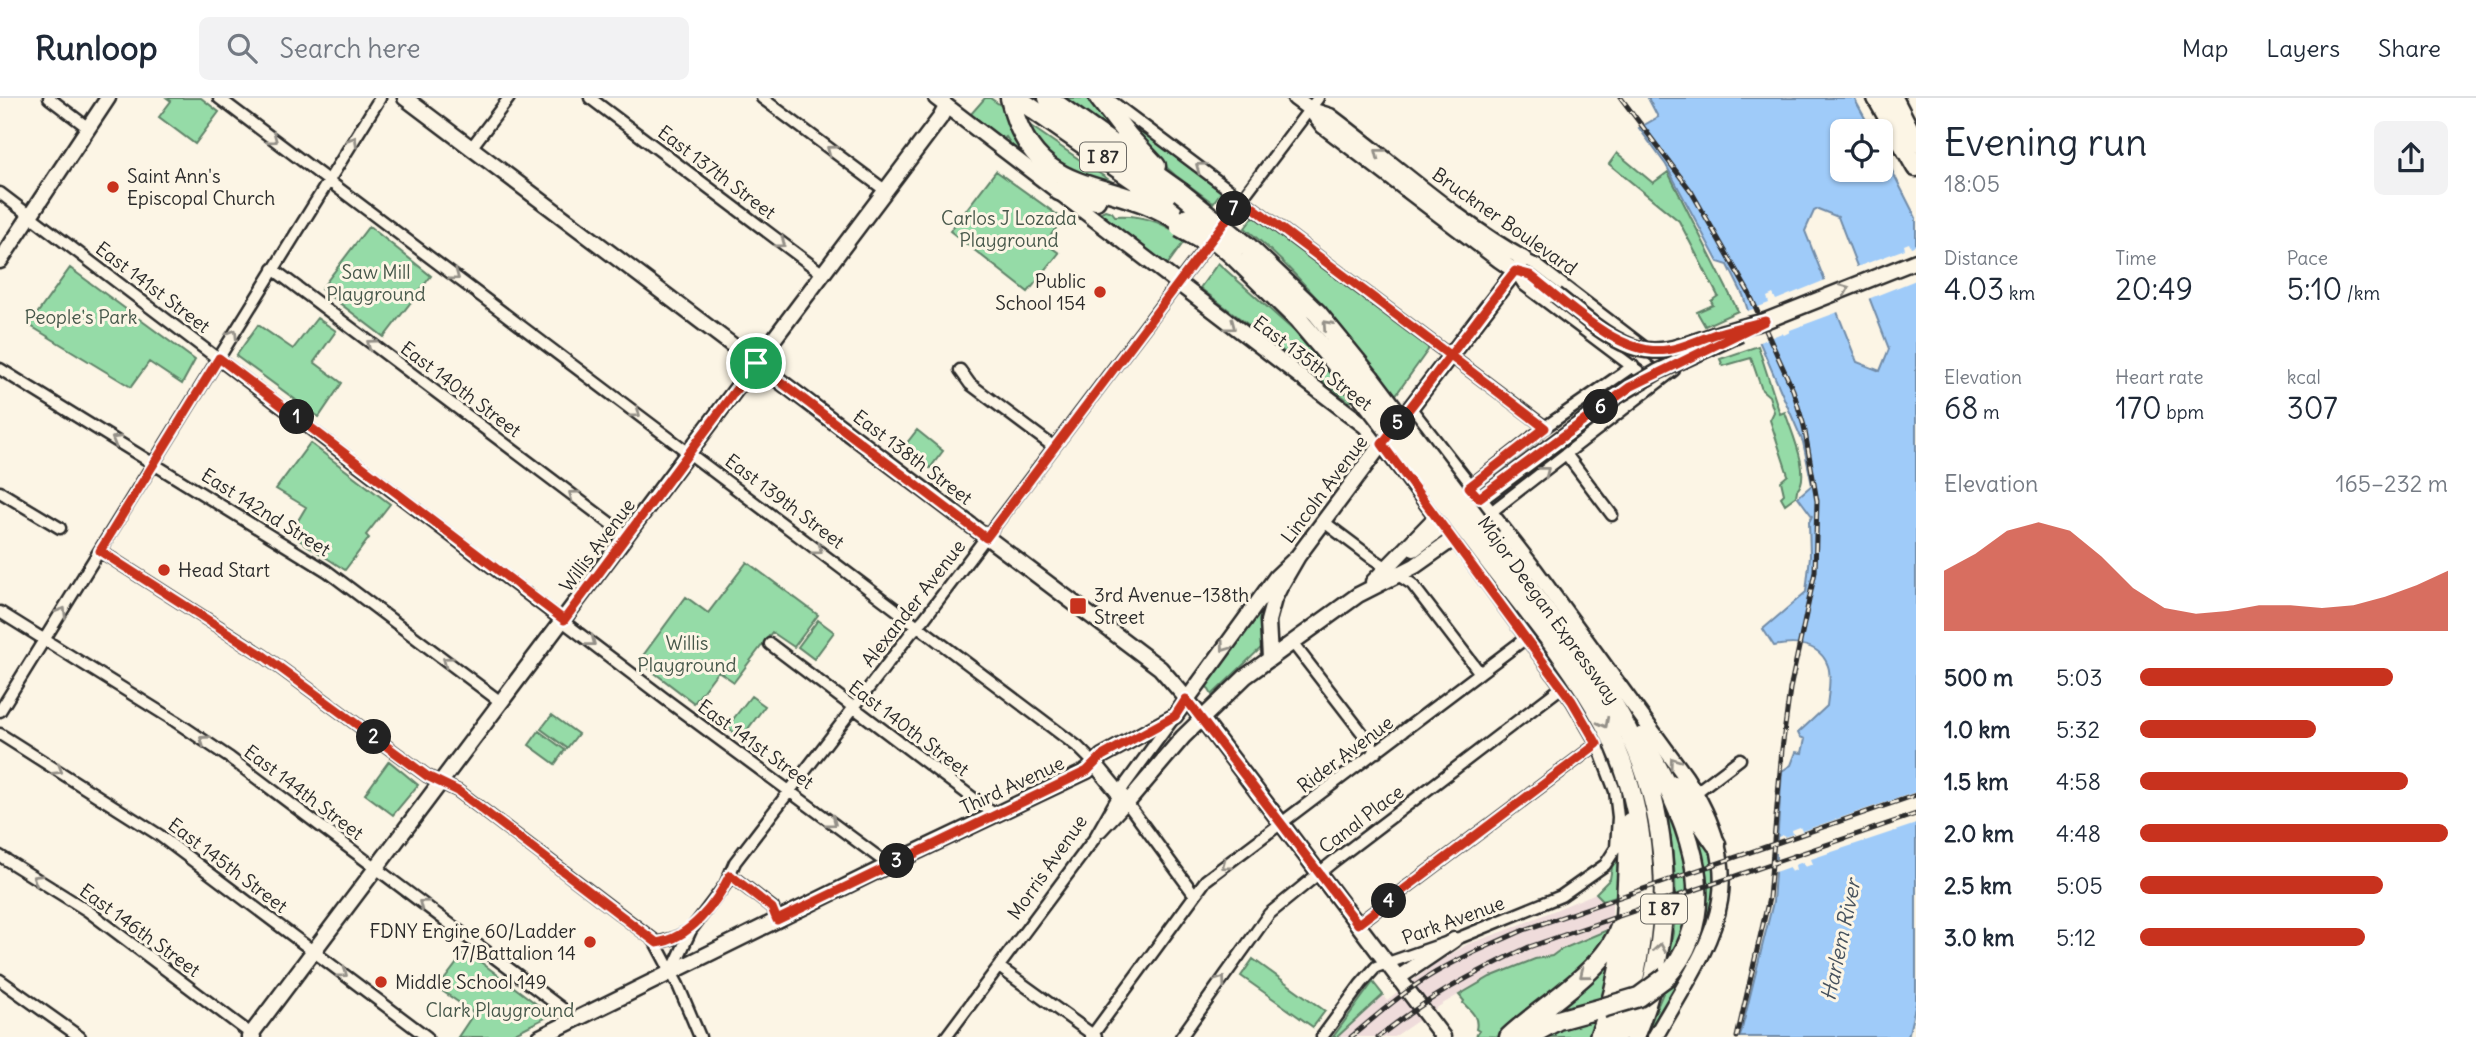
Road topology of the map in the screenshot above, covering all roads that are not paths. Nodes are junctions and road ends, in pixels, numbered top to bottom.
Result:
1 (49, 98) edge
2 (108, 98) edge
3 (219, 98) edge
4 (380, 98) edge
5 (405, 98) edge
6 (509, 98) edge
7 (590, 98) edge
8 (762, 98) edge
9 (1010, 98) edge
10 (1017, 98) edge
11 (1048, 98) edge
12 (1099, 98) edge
13 (1107, 98) edge
14 (1295, 98) edge
15 (1877, 98) edge
16 (1893, 98) edge
17 (1906, 98) edge
18 (944, 101) edge
19 (1314, 104) edge
20 (1916, 116) edge
21 (87, 127) junction
22 (1916, 143) edge
23 (471, 148) junction
24 (1916, 167) edge
25 (328, 181) junction
26 (886, 191) junction
27 (1059, 191) junction
28 (1180, 192) junction
29 (0, 193) edge
30 (1242, 199) junction
31 (30, 215) junction
32 (1184, 223) junction
33 (1237, 253) junction
34 (0, 261) edge
35 (1916, 261) edge
36 (1520, 265) junction
37 (273, 270) junction
38 (822, 274) junction
39 (1178, 284) junction
40 (1765, 321) junction
41 (1450, 356) junction
42 (219, 358) junction
43 (756, 363) junction
44 (1633, 366) junction
45 (0, 369) edge
46 (960, 370) dead end
47 (1364, 383) junction
48 (1657, 385) junction
49 (1409, 409) junction
50 (1545, 428) junction
51 (1382, 444) junction
52 (1054, 447) junction
53 (689, 453) junction
54 (1566, 454) junction
55 (154, 463) junction
56 (0, 492) edge
57 (1474, 492) junction
58 (1491, 512) junction
59 (1612, 515) dead end
60 (1440, 521) junction
61 (1324, 522) junction
62 (60, 528) dead end
63 (627, 536) junction
64 (986, 538) junction
65 (1454, 539) junction
66 (1485, 543) junction
67 (100, 551) junction
68 (1298, 556) junction
69 (1393, 571) junction
70 (0, 612) edge
71 (564, 620) junction
72 (918, 626) junction
73 (1526, 638) junction
74 (45, 640) junction
75 (1292, 642) junction
76 (770, 644) dead end
77 (1270, 658) junction
78 (1480, 673) junction
79 (1562, 687) junction
80 (1186, 699) junction
81 (1611, 699) junction
82 (502, 703) junction
83 (854, 708) junction
84 (0, 711) edge
85 (1175, 716) junction
86 (1200, 719) junction
87 (0, 734) edge
88 (1597, 744) junction
89 (1377, 752) junction
90 (1740, 759) dead end
91 (1655, 761) junction
92 (1095, 764) junction
93 (441, 783) junction
94 (789, 791) junction
95 (1695, 793) junction
96 (1631, 794) junction
97 (1123, 799) junction
98 (994, 814) junction
99 (1280, 824) junction
100 (1716, 844) junction
101 (1615, 854) joint
102 (0, 856) edge
103 (889, 865) junction
104 (376, 868) junction
105 (1318, 874) junction
106 (730, 875) junction
107 (1194, 894) junction
108 (1627, 896) junction
109 (777, 920) junction
110 (1358, 924) junction
111 (691, 930) junction
112 (1454, 940) junction
113 (657, 943) junction
114 (314, 951) junction
115 (1387, 962) junction
116 (999, 967) junction
117 (671, 972) junction
118 (1398, 978) junction
119 (0, 980) edge
120 (572, 1021) junction
121 (252, 1036) edge
122 (1093, 1036) edge
123 (80, 1037) edge
124 (427, 1037) edge
125 (540, 1037) edge
126 (700, 1037) edge
127 (946, 1037) edge
128 (1181, 1037) edge
129 (1322, 1037) edge
130 (1443, 1037) edge
131 (1509, 1037) edge
132 (1527, 1037) edge
133 (1599, 1037) edge
134 (1616, 1037) edge
135 (1634, 1037) edge
136 (1656, 1037) edge

1 - 21 street
2 - 21 main road
3 -> 25 street, East 139th Street
25 -> 4 street
5 - 23 main road, East 138th Street
6 - 23 street
7 -> 38 street, East 137th Street
26 -> 8 street
9 - 32 highway
10 - 32 highway, Major Deegan Expressway / I 87
11 - 28 highway, Major Deegan Expressway / I 87
12 - 28 highway
30 -> 13 street
14 - 19 main road, Bruckner Boulevard
15 - 24 highway
16 - 22 highway
17 - 20 highway
18 - 26 main road, Willis Avenue
18 - 27 main road, East 135th Street
19 - 30 street, Alexander Avenue
19 - 36 main road, Bruckner Boulevard
21 - 31 main road
23 - 43 main road, East 138th Street
25 - 37 street
25 -> 53 street, East 139th Street
26 - 38 main road, Willis Avenue
27 - 32 highway
27 - 39 main road, East 135th Street
28 - 33 highway, Major Deegan Expressway / I 87, bridge
29 - 31 street, East 141st Street
30 - 39 street, Alexander Avenue
30 - 41 street
31 - 34 main road
31 - 42 street, East 141st Street
32 - 33 highway, Major Deegan Expressway / I 87, bridge
32 - 33 highway, bridge
33 - 47 highway, Major Deegan Expressway / I 87
47 -> 33 highway, Major Deegan Expressway / I 87
40 -> 35 main road
36 - 40 main road, bridge
36 - 41 main road, Lincoln Avenue
36 - 44 street, Bruckner Boulevard
36 - 48 street, Bruckner Boulevard
42 -> 37 street
63 -> 37 street, East 140th Street
38 - 43 main road, Willis Avenue
39 -> 51 main road, East 135th Street
39 - 52 street, Alexander Avenue
40 - 57 main road, bridge
41 - 49 main road, Lincoln Avenue
41 - 50 street
42 - 55 street
42 - 71 street, East 141st Street
43 - 53 main road, Willis Avenue
43 - 64 main road, East 138th Street
44 - 48 street, Bruckner Boulevard
44 - 50 street
55 -> 45 street, East 142nd Street
46 - 52 street
47 - 66 highway, Major Deegan Expressway / I 87, bridge
48 - 54 street
49 - 51 main road, Lincoln Avenue
49 - 57 main road
50 - 57 street
51 - 60 main road, East 135th Street
51 - 61 main road, Lincoln Avenue
52 - 64 street, Alexander Avenue
53 - 63 main road, Willis Avenue
53 -> 72 street, East 139th Street
58 -> 54 street
54 - 59 street
55 - 67 street
82 -> 55 street, East 142nd Street
56 - 62 street
57 - 58 main road
57 - 60 main road
58 - 65 main road
95 -> 58 main road
60 - 65 main road, East 135th Street
60 - 69 main road
61 - 68 main road, Lincoln Avenue
61 - 69 street
63 - 71 main road, Willis Avenue
64 - 72 street, Alexander Avenue
64 - 80 main road, East 138th Street
65 - 69 main road
65 - 73 street, East 135th Street
66 - 81 highway, Major Deegan Expressway / I 87
66 -> 96 highway, Major Deegan Expressway / I 87
74 -> 67 street
67 - 93 street
68 - 77 main road, Lincoln Avenue
68 -> 80 main road, Third Avenue
69 - 75 main road
69 - 78 street
70 - 74 street, East 144th Street
71 - 82 main road, Willis Avenue
71 -> 94 street, East 141st Street
72 - 83 street, Alexander Avenue
72 - 92 street, East 139th Street
73 - 78 street, Rider Avenue
73 - 79 street, East 135th Street
74 - 84 street
104 -> 74 street, East 144th Street
75 - 77 main road
75 - 89 street
76 - 83 street, East 140th Street
77 - 86 main road
78 - 89 street, Rider Avenue
79 - 88 street, East 135th Street
79 - 105 street, Canal Place
80 - 85 main road, Third Avenue
80 - 86 main road, East 138th Street
81 - 91 highway
135 -> 81 highway, Major Deegan Expressway / I 87
82 - 93 main road, Willis Avenue
83 - 94 street, Alexander Avenue
83 - 98 street, East 140th Street
85 - 92 main road, Third Avenue
85 - 97 street
86 - 97 main road
86 - 99 main road, East 138th Street
87 -> 114 street, East 145th Street
88 - 101 street, East 135th Street
88 - 110 street
89 - 99 street, Rider Avenue
90 - 95 street
91 - 100 highway
91 - 132 highway, bridge
92 - 97 main road, East 139th Street
92 - 98 main road, Third Avenue
93 - 104 main road, Willis Avenue
93 - 113 street
94 -> 103 street, East 141st Street
94 - 106 street, Alexander Avenue
95 - 100 main road
96 - 108 highway
96 - 134 highway, Major Deegan Expressway / I 87
97 - 107 street, East 139th Street
97 - 116 street, Morris Avenue
98 - 103 main road, Third Avenue
99 - 105 main road, East 138th Street
99 -> 107 street, Rider Avenue
100 - 136 main road
101 - 112 street, Park Avenue
121 -> 102 street, East 146th Street
103 - 109 main road, Third Avenue
104 - 114 main road, Willis Avenue
120 -> 104 street, East 144th Street
105 - 110 main road, East 138th Street
128 -> 105 street, Canal Place
106 - 109 street
106 - 111 street, Alexander Avenue
107 - 122 street, Rider Avenue
108 -> 131 highway
108 - 133 highway
109 - 117 main road, Third Avenue
110 - 115 main road, East 138th Street
111 - 113 street
111 - 117 street, Alexander Avenue
112 - 115 street, Park Avenue
112 - 118 main road
113 - 117 street
114 - 121 main road, Willis Avenue
114 -> 124 street, East 145th Street
115 - 118 main road, East 138th Street
115 - 129 street, Park Avenue
116 - 122 street
116 - 127 street, Morris Avenue
117 - 120 main road, Third Avenue
117 - 126 street
118 - 130 main road, East 138th Street
119 - 123 street
120 - 125 main road, Third Avenue

